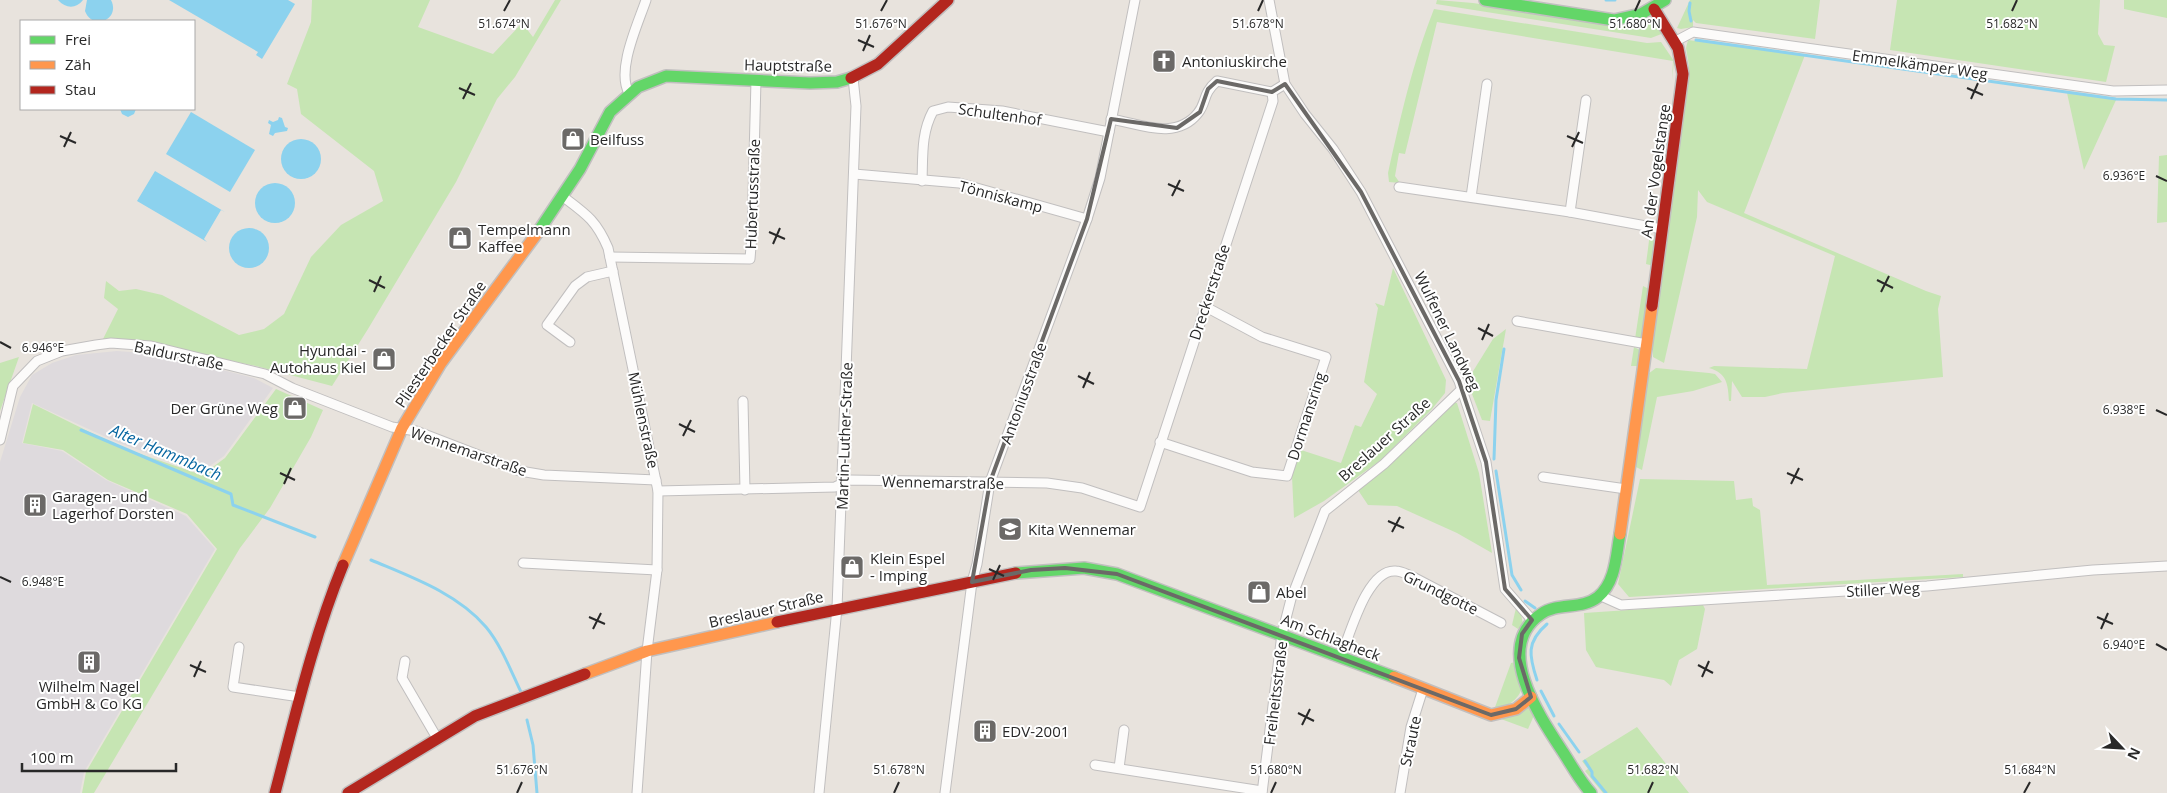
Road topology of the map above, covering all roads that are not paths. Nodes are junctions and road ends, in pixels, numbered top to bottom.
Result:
1 (646, 0) edge
2 (948, 0) edge
3 (1135, 0) edge
4 (1269, 0) edge
5 (1485, 0) edge
6 (1665, 0) edge
7 (1654, 9) junction
8 (1676, 41) junction
9 (853, 78) junction
10 (756, 80) junction
11 (1285, 84) junction
12 (1487, 84) dead end
13 (2167, 90) edge
14 (1272, 92) junction
15 (629, 93) junction
16 (1586, 100) dead end
17 (610, 112) joint
18 (1111, 119) junction
19 (1109, 132) junction
20 (854, 174) junction
21 (922, 181) junction
22 (1399, 186) dead end
23 (562, 196) junction
24 (1470, 197) junction
25 (1570, 212) junction
26 (1088, 219) junction
27 (1662, 229) junction
28 (610, 257) junction
29 (612, 272) junction
30 (1204, 306) junction
31 (1517, 321) dead end
32 (570, 342) dead end
33 (1647, 344) junction
34 (1462, 389) junction
35 (743, 401) dead end
36 (402, 428) junction
37 (0, 440) edge
38 (1160, 442) junction
39 (1544, 477) dead end
40 (656, 480) junction
41 (990, 482) junction
42 (842, 483) junction
43 (1626, 489) junction
44 (745, 490) junction
45 (658, 491) junction
46 (1140, 507) joint
47 (1325, 511) joint
48 (523, 563) dead end
49 (2167, 566) edge
50 (657, 570) junction
51 (1117, 574) joint
52 (972, 582) junction
53 (1601, 596) junction
54 (837, 608) junction
55 (1532, 620) junction
56 (1501, 623) dead end
57 (1282, 634) junction
58 (239, 647) dead end
59 (647, 651) junction
60 (1341, 656) junction
61 (405, 661) dead end
62 (1423, 689) junction
63 (300, 697) junction
64 (1530, 697) junction
65 (1124, 730) dead end
66 (437, 738) junction
67 (1095, 765) dead end
68 (1119, 768) junction
69 (1262, 792) edge
70 (275, 793) edge
71 (348, 793) edge
72 (637, 793) edge
73 (819, 793) edge
74 (945, 793) edge
75 (1400, 793) edge
76 (1592, 793) edge

1 - 15 street
2 - 9 street, Hauptstraße
3 - 18 street, Antoniusstraße
4 - 11 street, Wulfener Landweg
5 - 7 street
6 - 7 street
7 - 8 street, An der Vogelstange
8 - 13 street, Emmelkämper Weg
8 - 27 street, An der Vogelstange
9 - 10 street, Hauptstraße
9 - 20 street, Martin-Luther-Straße
10 - 15 street, Hauptstraße
10 - 28 street, Hubertusstraße
11 - 14 street
11 - 34 street, Wulfener Landweg
12 - 24 street
14 - 18 street
14 - 30 street, Dreckerstraße
15 - 17 street, Hauptstraße
16 - 25 street
17 - 23 street, Pliesterbecker Straße
18 - 19 street, Antoniusstraße
19 - 21 street, Schultenhof
19 - 26 street, Antoniusstraße
20 - 21 street, Tönniskamp
20 - 42 street, Martin-Luther-Straße
21 - 26 street, Tönniskamp
22 - 24 street
23 - 28 street, Mühlenstraße
23 - 36 street, Pliesterbecker Straße
24 - 25 street
25 - 27 street
26 - 41 street, Antoniusstraße
27 - 33 street, An der Vogelstange
28 - 29 street, Mühlenstraße
29 - 32 street
29 - 40 street, Mühlenstraße
30 - 38 street, Dreckerstraße
30 - 38 street, Dormansring
31 - 33 street
33 - 43 street, An der Vogelstange
34 - 47 street, Breslauer Straße
34 - 55 street, Wulfener Landweg
35 - 44 street
36 - 37 street, Baldurstraße
36 - 40 street, Wennemarstraße
36 - 63 street, Pliesterbecker Straße
38 - 46 street, Dreckerstraße
39 - 43 street
40 - 45 street, Mühlenstraße
41 - 42 street, Wennemarstraße
41 - 46 street, Wennemarstraße
41 - 52 street, Antoniusstraße
42 - 44 street, Wennemarstraße
42 - 54 street, Martin-Luther-Straße
43 - 53 street, An der Vogelstange
44 - 45 street, Wennemarstraße
45 - 50 street, Mühlenstraße
47 - 57 street, Freiheitsstraße
48 - 50 street
49 - 53 street, Stiller Weg
50 - 59 street, Mühlenstraße
51 - 52 street, Breslauer Straße
51 - 57 street, Am Schlagheck
52 - 54 street, Breslauer Straße
52 - 74 street, Antoniusstraße
53 - 55 street
54 - 59 street, Breslauer Straße
54 - 73 street, Martin-Luther-Straße
55 - 64 street
56 - 60 street, Grundgotte
57 - 60 street, Am Schlagheck
57 - 69 street, Freiheitsstraße
58 - 63 street
59 - 66 street, Breslauer Straße
59 - 72 street, Mühlenstraße
60 - 62 street, Am Schlagheck
61 - 66 street
62 - 64 street, Am Schlagheck
62 - 75 street, Straute
63 - 70 street, Pliesterbecker Straße
64 - 76 street
65 - 68 street
66 - 71 street, Breslauer Straße
67 - 68 street
68 - 69 street

